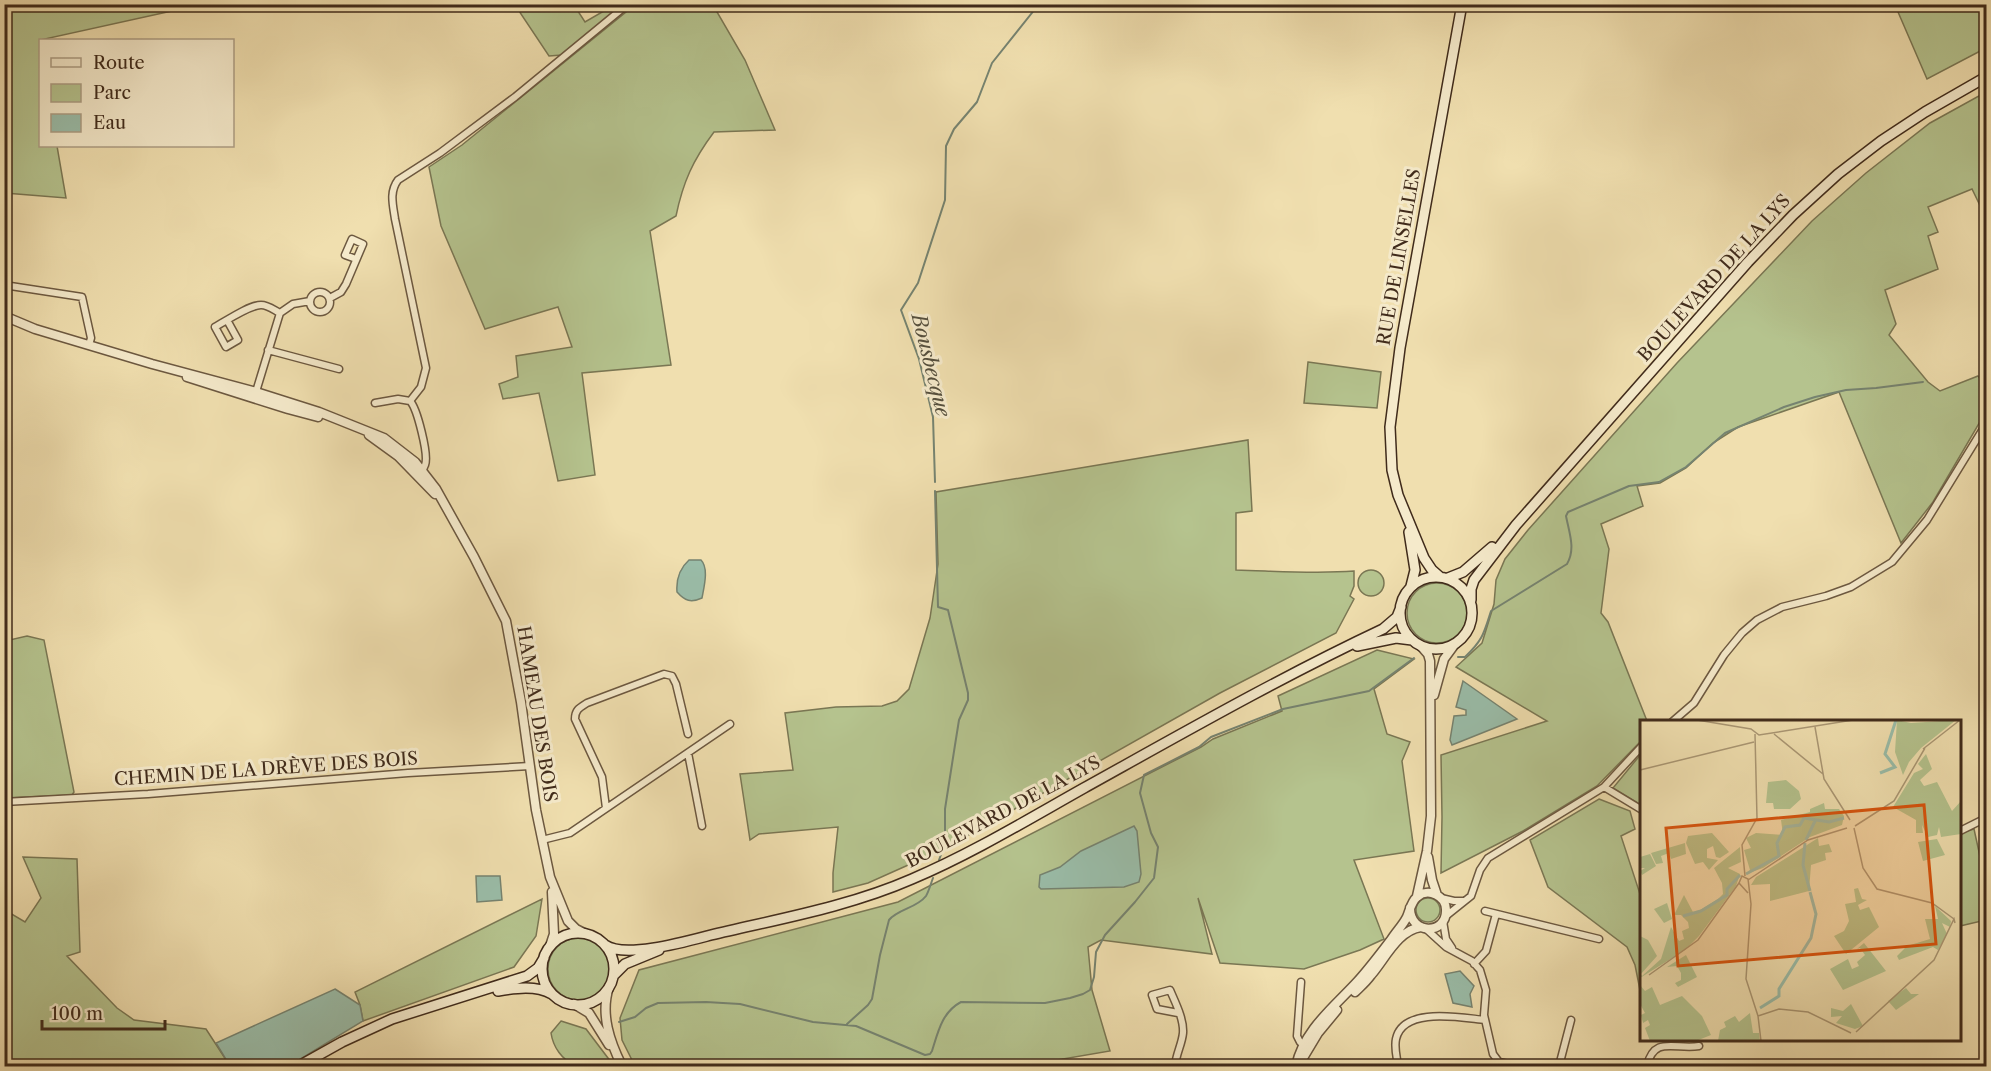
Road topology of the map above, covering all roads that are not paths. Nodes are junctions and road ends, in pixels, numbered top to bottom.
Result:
1 (628, 4) edge
2 (1462, 4) edge
3 (1986, 78) edge
4 (356, 260) dead end
5 (4, 285) edge
6 (330, 298) junction
7 (310, 301) junction
8 (280, 313) junction
9 (6, 317) edge
10 (227, 320) dead end
11 (90, 345) junction
12 (4, 348) edge
13 (268, 350) junction
14 (339, 369) dead end
15 (255, 395) junction
16 (411, 401) junction
17 (375, 403) dead end
18 (1986, 424) edge
19 (420, 473) junction
20 (1405, 515) junction
21 (1516, 525) junction
22 (1444, 578) junction
23 (1411, 588) junction
24 (1470, 600) junction
25 (1401, 607) junction
26 (1416, 643) junction
27 (1455, 644) junction
28 (1321, 660) junction
29 (1430, 716) junction
30 (1674, 720) edge
31 (730, 724) dead end
32 (688, 734) dead end
33 (1640, 747) edge
34 (688, 753) junction
35 (530, 766) junction
36 (1604, 787) junction
37 (4, 802) edge
38 (606, 808) junction
39 (1640, 809) edge
40 (1986, 818) edge
41 (702, 826) dead end
42 (1961, 830) edge
43 (542, 840) junction
44 (1427, 851) junction
45 (550, 877) junction
46 (1417, 896) junction
47 (1439, 896) junction
48 (1467, 900) junction
49 (1410, 908) junction
50 (1485, 911) dead end
51 (1496, 914) junction
52 (1444, 919) junction
53 (1423, 928) junction
54 (584, 933) junction
55 (1599, 939) dead end
56 (681, 943) junction
57 (605, 945) junction
58 (550, 946) junction
59 (1457, 952) junction
60 (543, 958) junction
61 (1474, 964) junction
62 (613, 976) junction
63 (1301, 982) dead end
64 (609, 987) junction
65 (554, 995) junction
66 (463, 998) junction
67 (574, 1004) junction
68 (1178, 1013) junction
69 (1485, 1020) junction
70 (1571, 1020) dead end
71 (1306, 1046) junction
72 (1699, 1046) dead end
73 (620, 1064) edge
74 (299, 1066) edge
75 (1175, 1066) edge
76 (1298, 1066) edge
77 (1398, 1066) edge
78 (1518, 1066) edge
79 (1559, 1066) edge
80 (1647, 1066) edge

1 - 16 street
2 - 20 main road, RUE DE LINSELLES
3 - 21 main road, BOULEVARD DE LA LYS
4 - 6 street
5 - 11 street
6 - 7 street
6 - 7 street
7 - 8 street
8 - 10 street
8 - 13 street
9 - 11 street, HAMEAU DES BOIS
9 - 12 street, HAMEAU DES BOIS
11 - 15 street, HAMEAU DES BOIS
13 - 14 street
13 - 15 street
15 - 19 street, HAMEAU DES BOIS
16 - 17 street
16 - 19 street
18 - 30 street
19 - 35 street, HAMEAU DES BOIS
20 - 22 main road, RUE DE LINSELLES
20 - 23 main road, RUE DE LINSELLES
21 - 22 main road, BOULEVARD DE LA LYS
21 - 24 main road, BOULEVARD DE LA LYS
22 - 23 main road
22 - 24 main road
23 - 25 main road
24 - 27 main road
25 - 26 main road
25 - 28 main road, BOULEVARD DE LA LYS
26 - 27 main road
26 - 28 main road, BOULEVARD DE LA LYS
26 - 29 street
27 - 29 street
28 - 56 main road, BOULEVARD DE LA LYS
29 - 44 street
31 - 34 street
32 - 38 street
33 - 36 street
34 - 38 street
34 - 41 street
35 - 37 street, CHEMIN DE LA DRÈVE DES BOIS
35 - 43 street, HAMEAU DES BOIS
36 - 39 street
36 - 48 street
38 - 43 street
40 - 42 street
43 - 45 street, HAMEAU DES BOIS
44 - 46 street
44 - 47 street
45 - 54 street, HAMEAU DES BOIS
45 - 58 street, HAMEAU DES BOIS
46 - 47 street
46 - 49 street
47 - 48 street
47 - 52 street
48 - 52 street
49 - 53 street
49 - 71 street
50 - 51 street
51 - 55 street
51 - 61 street
52 - 53 street
52 - 59 street
53 - 59 street
53 - 71 street
54 - 57 main road
54 - 58 main road
56 - 57 main road, BOULEVARD DE LA LYS
56 - 62 main road, BOULEVARD DE LA LYS
57 - 62 main road
58 - 60 main road
59 - 61 street
60 - 65 main road
60 - 66 main road
61 - 69 street
62 - 64 main road
63 - 71 street
64 - 67 main road
64 - 73 street
65 - 66 main road
65 - 67 main road
66 - 74 main road
67 - 73 street
68 - 68 street
68 - 75 street
69 - 77 street
69 - 78 street
70 - 79 street
71 - 76 street
72 - 80 street

